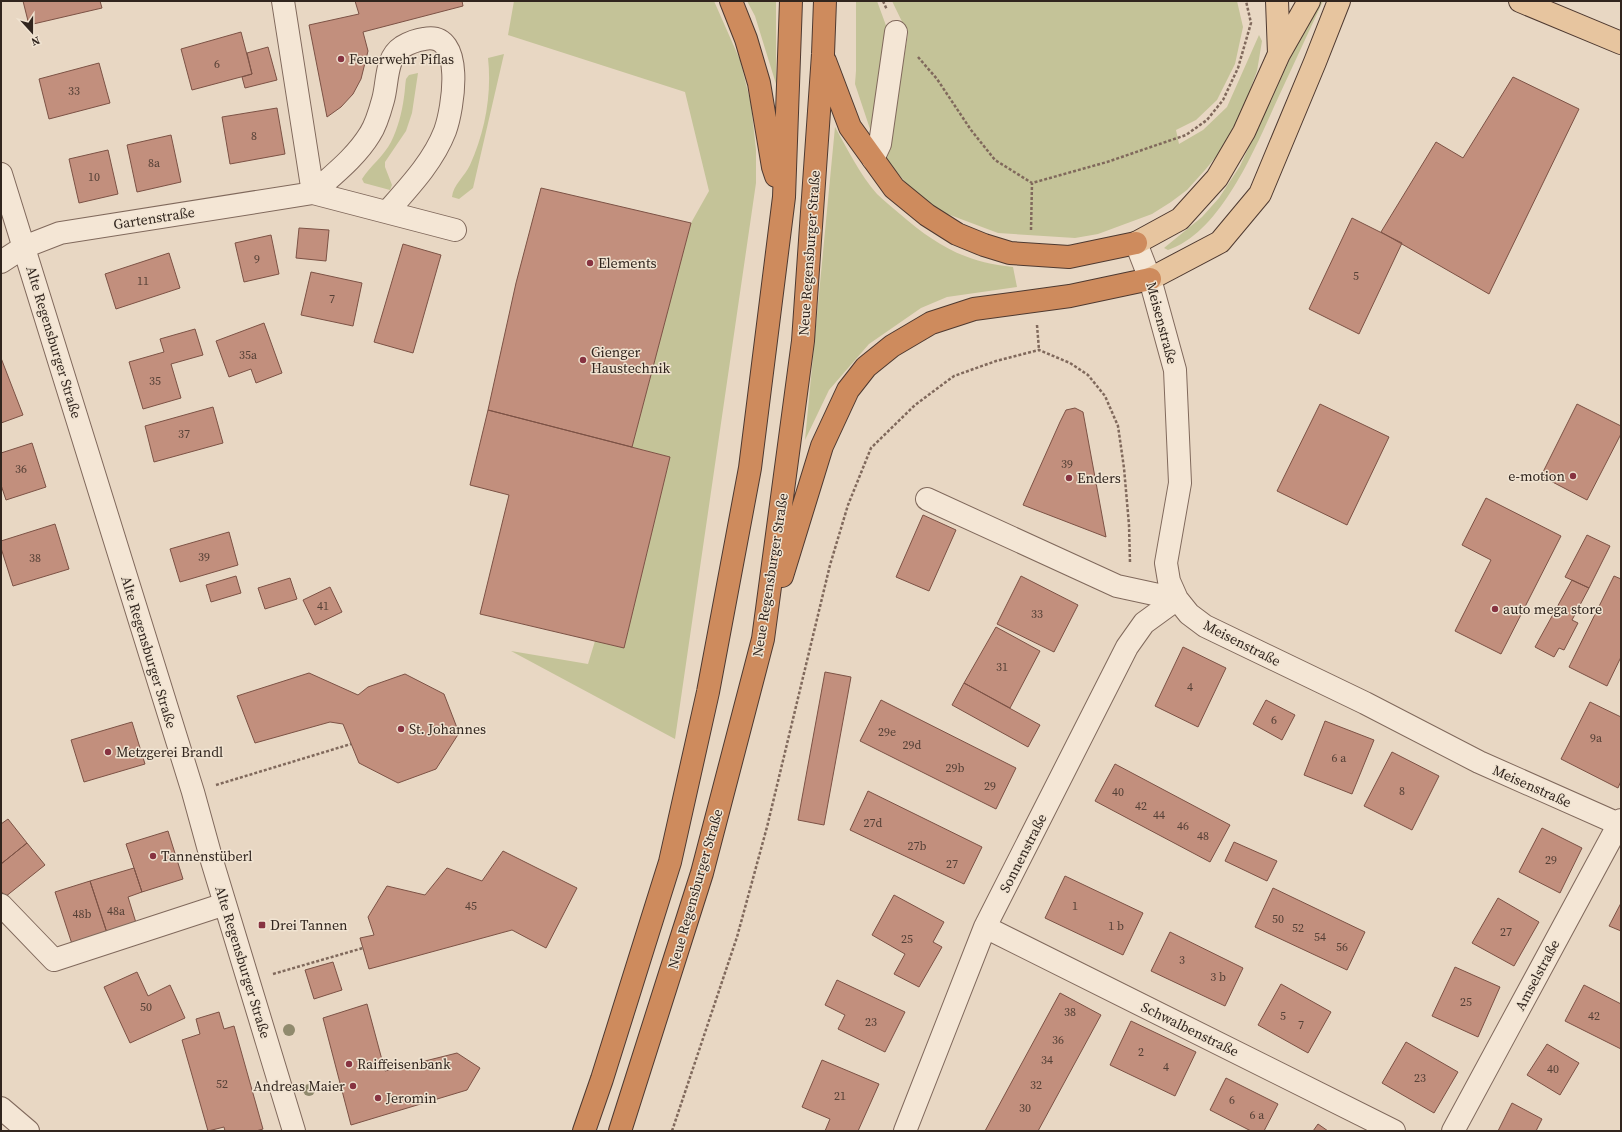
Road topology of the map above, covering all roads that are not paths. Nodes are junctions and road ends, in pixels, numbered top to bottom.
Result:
1 (283, 1) edge
2 (731, 1) edge
3 (791, 1) edge
4 (825, 1) edge
5 (1277, 1) edge
6 (1309, 1) edge
7 (1339, 1) edge
8 (1520, 1) edge
9 (896, 32) road end
10 (1621, 43) edge
11 (823, 54) junction
12 (1279, 54) junction
13 (873, 159) junction
14 (1, 174) edge
15 (314, 193) junction
16 (784, 197) junction
17 (387, 212) junction
18 (455, 230) dead end
19 (1136, 243) junction
20 (24, 247) junction
21 (1, 262) edge
22 (1150, 279) junction
23 (927, 499) dead end
24 (1177, 599) junction
25 (763, 639) junction
26 (1620, 823) edge
27 (225, 904) junction
28 (1, 905) edge
29 (985, 927) junction
30 (1, 1108) edge
31 (28, 1131) edge
32 (294, 1131) edge
33 (584, 1131) edge
34 (620, 1131) edge
35 (905, 1131) edge
36 (1394, 1131) edge
37 (1453, 1131) edge

1 - 15 street
2 - 16 highway
3 - 16 highway, Neue Regensburger Straße
4 - 11 highway, Neue Regensburger Straße
5 - 12 main road
6 - 12 main road
7 - 22 main road
8 - 10 main road
9 - 13 street
11 - 13 highway
11 - 25 highway, Neue Regensburger Straße
12 - 19 main road
13 - 19 highway
14 - 20 street, Alte Regensburger Straße
15 - 17 street, Gartenstraße
15 - 17 street
15 - 20 street, Gartenstraße
16 - 33 highway, Neue Regensburger Straße
17 - 18 street, Gartenstraße
19 - 22 street, Meisenstraße
20 - 21 street, Gartenstraße
20 - 27 street, Alte Regensburger Straße
22 - 24 street, Meisenstraße
22 - 25 highway
23 - 24 street
24 - 26 street, Meisenstraße
24 - 29 street, Sonnenstraße
25 - 34 highway, Neue Regensburger Straße
26 - 37 street, Amselstraße
27 - 28 street
27 - 32 street, Alte Regensburger Straße
29 - 35 street, Sonnenstraße
29 - 36 street, Schwalbenstraße
30 - 31 street

